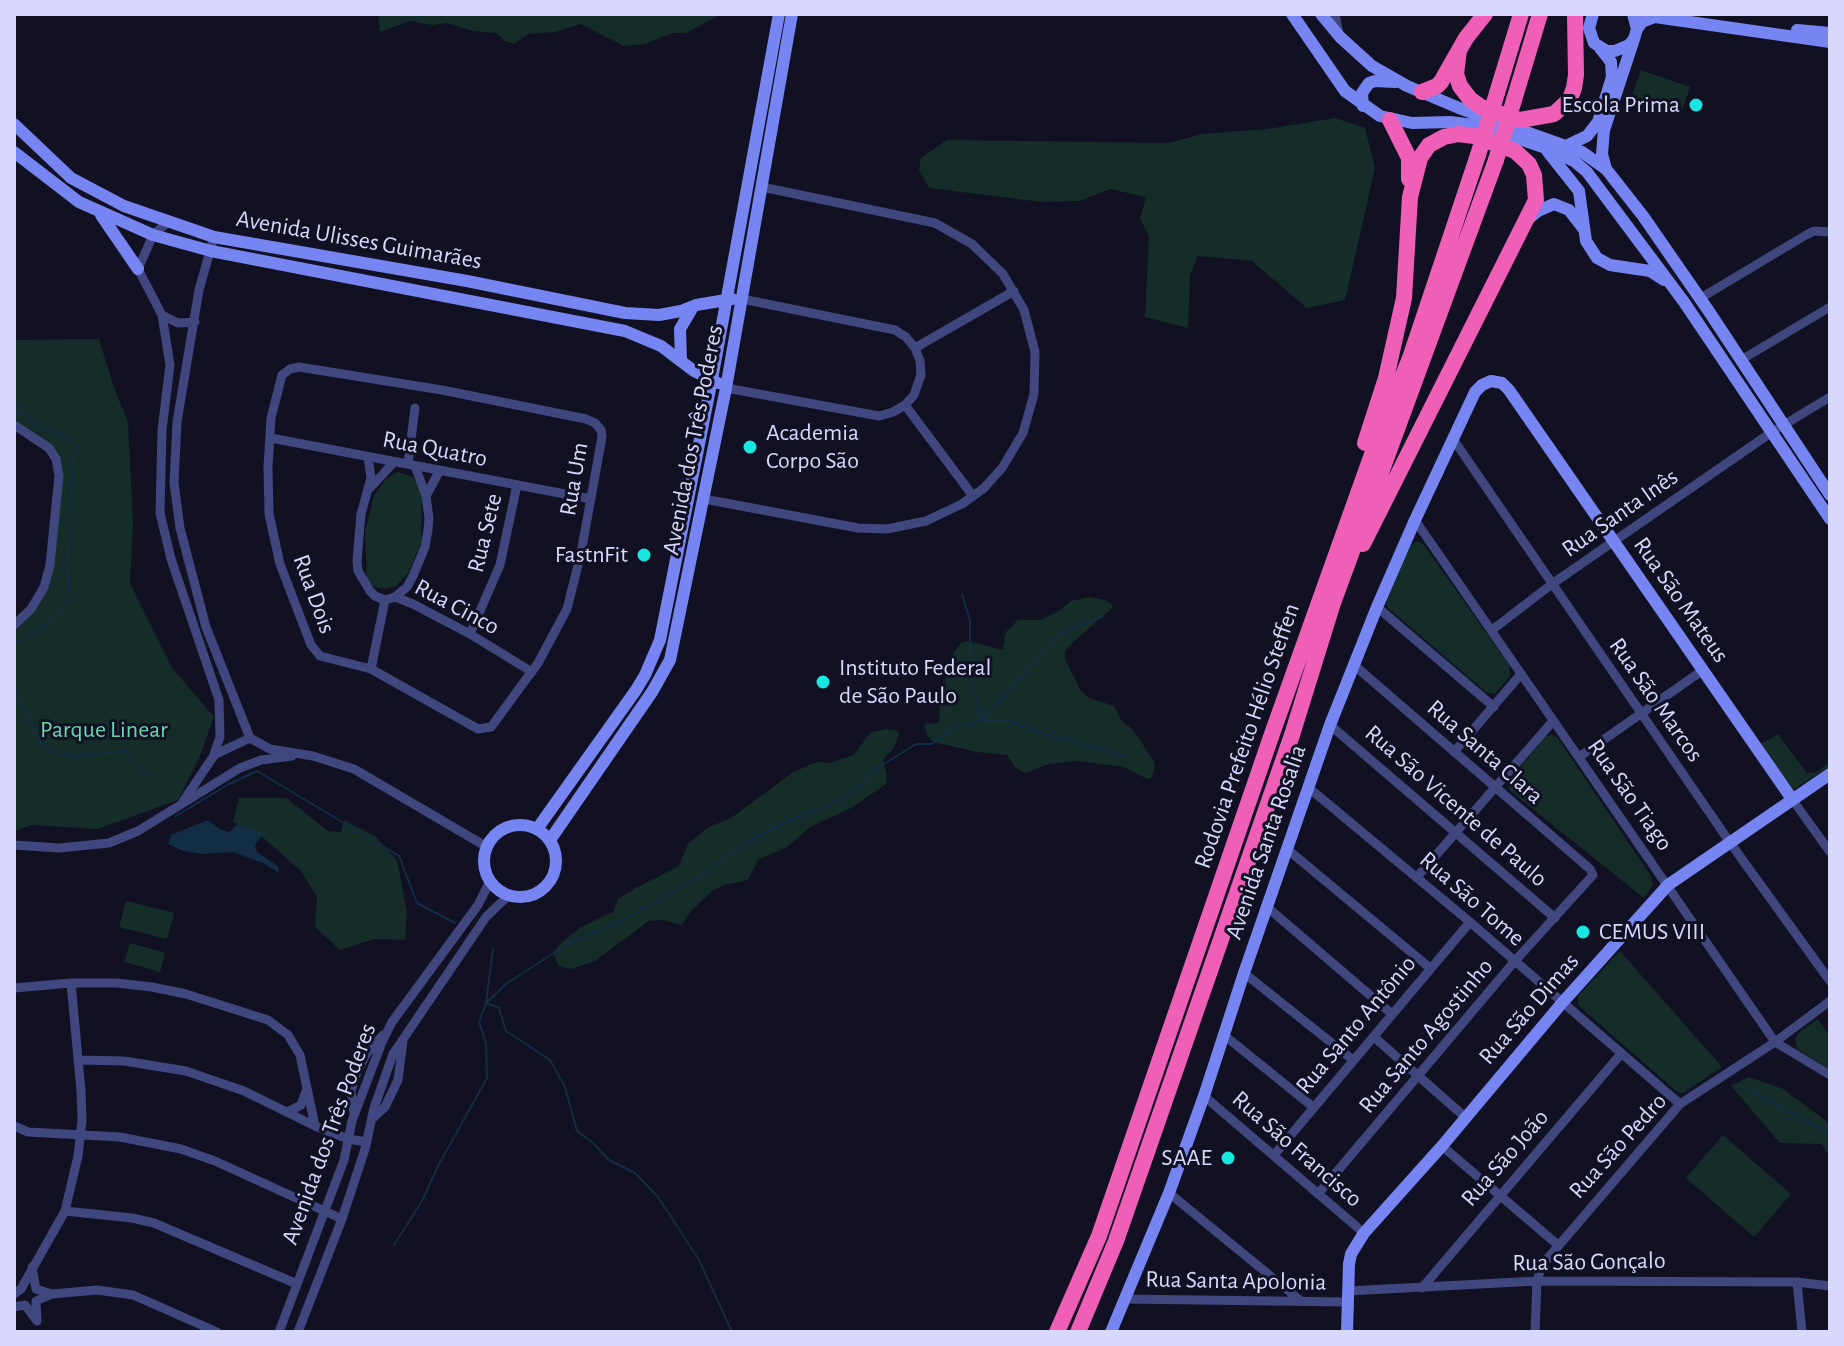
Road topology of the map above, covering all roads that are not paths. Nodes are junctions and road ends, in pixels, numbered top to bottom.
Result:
1 (779, 14) edge
2 (792, 14) edge
3 (1292, 14) edge
4 (1321, 14) edge
5 (1335, 14) edge
6 (1485, 14) edge
7 (1521, 14) edge
8 (1540, 14) edge
9 (1575, 14) edge
10 (1593, 14) edge
11 (1633, 14) edge
12 (1680, 14) edge
13 (1830, 33) edge
14 (1636, 34) junction
15 (1340, 37) junction
16 (1830, 42) edge
17 (1600, 48) junction
18 (1459, 50) junction
19 (1402, 83) junction
20 (1430, 95) junction
21 (1363, 106) junction
22 (1390, 120) junction
23 (14, 124) edge
24 (1566, 146) junction
25 (1543, 147) junction
26 (14, 152) edge
27 (54, 163) junction
28 (1606, 169) junction
29 (43, 176) junction
30 (762, 187) junction
31 (99, 212) junction
32 (1409, 221) junction
33 (1526, 221) junction
34 (168, 222) junction
35 (1649, 226) junction
36 (1584, 230) junction
37 (1830, 232) edge
38 (153, 235) junction
39 (214, 237) junction
40 (1645, 247) junction
41 (211, 251) junction
42 (1622, 265) junction
43 (138, 269) junction
44 (1673, 288) junction
45 (1014, 291) junction
46 (726, 299) junction
47 (742, 299) junction
48 (1699, 299) junction
49 (696, 305) junction
50 (1830, 307) edge
51 (162, 315) junction
52 (195, 322) junction
53 (915, 348) junction
54 (681, 360) junction
55 (1741, 360) junction
56 (290, 369) joint
57 (712, 379) junction
58 (1491, 381) joint
59 (726, 388) junction
60 (1830, 397) edge
61 (905, 405) junction
62 (415, 408) dead end
63 (14, 425) edge
64 (1778, 428) junction
65 (271, 438) junction
66 (1453, 439) junction
67 (368, 457) junction
68 (394, 462) junction
69 (411, 465) junction
70 (440, 470) junction
71 (517, 485) junction
72 (367, 492) junction
73 (1829, 492) edge
74 (426, 496) junction
75 (973, 496) junction
76 (591, 499) junction
77 (704, 499) junction
78 (1830, 519) edge
79 (1415, 520) junction
80 (1613, 542) junction
81 (1552, 584) junction
82 (407, 587) junction
83 (390, 599) junction
84 (1326, 600) junction
85 (413, 604) junction
86 (1377, 607) junction
87 (14, 625) edge
88 (1492, 630) junction
89 (470, 634) junction
90 (1354, 665) junction
91 (371, 669) junction
92 (1703, 670) junction
93 (532, 672) junction
94 (1521, 674) junction
95 (1494, 707) junction
96 (1642, 714) junction
97 (1553, 721) junction
98 (1330, 725) junction
99 (484, 729) joint
100 (250, 738) junction
101 (1454, 752) junction
102 (300, 755) junction
103 (214, 756) junction
104 (1579, 757) junction
105 (1830, 774) edge
106 (220, 779) junction
107 (1309, 788) junction
108 (1496, 788) junction
109 (1792, 799) junction
110 (182, 803) junction
111 (537, 829) junction
112 (1458, 833) junction
113 (550, 840) junction
114 (1731, 844) junction
115 (14, 845) edge
116 (487, 847) junction
117 (1287, 849) junction
118 (1830, 852) edge
119 (1590, 869) joint
120 (1417, 877) junction
121 (490, 881) junction
122 (1668, 885) junction
123 (509, 895) junction
124 (1267, 907) junction
125 (1555, 918) junction
126 (1470, 922) junction
127 (1514, 962) junction
128 (1430, 968) junction
129 (1244, 973) junction
130 (1830, 981) edge
131 (71, 983) junction
132 (14, 988) edge
133 (1830, 1001) edge
134 (1562, 1003) junction
135 (1392, 1014) junction
136 (389, 1030) junction
137 (1224, 1035) junction
138 (403, 1037) junction
139 (1374, 1037) junction
140 (382, 1042) junction
141 (1775, 1042) junction
142 (397, 1048) junction
143 (1620, 1055) junction
144 (80, 1060) junction
145 (1353, 1060) junction
146 (1830, 1075) edge
147 (1419, 1077) junction
148 (366, 1080) junction
149 (381, 1087) junction
150 (307, 1088) junction
151 (1204, 1096) junction
152 (358, 1103) junction
153 (1680, 1104) junction
154 (1313, 1107) junction
155 (287, 1112) junction
156 (373, 1113) junction
157 (354, 1116) junction
158 (1465, 1117) junction
159 (14, 1126) edge
160 (315, 1126) junction
161 (81, 1135) junction
162 (348, 1139) junction
163 (367, 1142) junction
164 (1442, 1146) junction
165 (1274, 1155) junction
166 (1169, 1193) junction
167 (1318, 1194) junction
168 (1500, 1194) junction
169 (65, 1211) junction
170 (324, 1213) junction
171 (342, 1219) junction
172 (1364, 1233) junction
173 (1558, 1245) junction
174 (32, 1267) junction
175 (1537, 1281) junction
176 (1797, 1282) junction
177 (297, 1284) junction
178 (1830, 1286) edge
179 (1422, 1288) junction
180 (36, 1289) junction
181 (17, 1292) edge
182 (52, 1294) junction
183 (1347, 1296) junction
184 (1125, 1299) junction
185 (36, 1301) junction
186 (1301, 1301) junction
187 (25, 1305) junction
188 (14, 1307) edge
189 (37, 1321) junction
190 (40, 1332) edge
191 (217, 1332) edge
192 (279, 1332) edge
193 (298, 1332) edge
194 (1057, 1332) edge
195 (1078, 1332) edge
196 (1111, 1332) edge
197 (1347, 1332) edge
198 (1535, 1332) edge
199 (1802, 1332) edge

1 - 46 street, Avenida dos Três Poderes
2 - 30 street, Avenida dos Três Poderes
3 - 21 street
4 - 15 street
5 - 15 street
6 - 18 highway
7 - 84 highway, Rodovia Prefeito Hélio Steffen, bridge
8 - 84 highway, Rodovia Prefeito Hélio Steffen, bridge
9 - 18 highway
10 - 17 street
11 - 14 street
12 - 13 street
14 - 16 street
14 - 17 street
14 - 28 street
15 - 19 street
17 - 24 street
18 - 20 highway
19 - 20 street
19 - 21 street
20 - 24 street
21 - 22 street
22 - 25 street
22 - 32 highway
23 - 27 street, Avenida Ulisses Guimarães
24 - 28 street
25 - 36 street
25 - 40 street
26 - 29 street, Avenida Ulisses Guimarães
27 - 29 street
27 - 34 street, Avenida Ulisses Guimarães
28 - 35 street
29 - 31 street, Avenida Ulisses Guimarães
30 - 45 street
30 - 47 street, Avenida dos Três Poderes
31 - 38 street, Avenida Ulisses Guimarães
31 - 43 street
32 - 33 highway
32 - 84 highway
33 - 36 street
33 - 84 highway
34 - 38 street
34 - 39 street, Avenida Ulisses Guimarães
35 - 40 street
35 - 48 street
36 - 42 street
37 - 48 street
38 - 41 street, Avenida Ulisses Guimarães
38 - 43 street
39 - 41 street
39 - 49 street, Avenida Ulisses Guimarães
40 - 42 street
40 - 44 street
41 - 52 street
41 - 54 street, Avenida Ulisses Guimarães
42 - 44 street
43 - 51 street
44 - 64 street
45 - 53 street
45 - 75 street
46 - 47 street, Avenida Ulisses Guimarães
46 - 49 street, Avenida Ulisses Guimarães
46 - 57 street, Avenida dos Três Poderes
47 - 53 street
47 - 59 street, Avenida dos Três Poderes
48 - 55 street
49 - 54 street
50 - 55 street
51 - 52 street
51 - 103 street
52 - 100 street
53 - 61 street
54 - 57 street, Avenida Ulisses Guimarães
55 - 64 street
56 - 65 street, Rua Dois
56 - 76 street, Rua Um
57 - 59 street, Avenida Ulisses Guimarães
57 - 111 street, Avenida dos Três Poderes
58 - 66 street, Avenida Santa Rosalia
58 - 80 street, Rua São Mateus
59 - 61 street
59 - 77 street, Avenida dos Três Poderes
60 - 64 street, Rua Santa Inês
61 - 75 street
62 - 69 street
63 - 87 street
64 - 73 street
64 - 78 street
64 - 80 street, Rua Santa Inês
65 - 67 street, Rua Quatro
65 - 91 street, Rua Dois
66 - 79 street, Avenida Santa Rosalia
66 - 81 street, Rua São Marcos
67 - 68 street, Rua Quatro
67 - 72 street, Rua Cinco
68 - 69 street, Rua Quatro
68 - 72 street, Rua Cinco
69 - 70 street, Rua Quatro
69 - 74 street
70 - 71 street, Rua Quatro
70 - 74 street
71 - 76 street, Rua Quatro
71 - 89 street, Rua Sete
72 - 83 street, Rua Cinco
74 - 82 street
75 - 77 street
76 - 93 street, Rua Um
77 - 113 street, Avenida dos Três Poderes
79 - 86 street, Avenida Santa Rosalia
79 - 88 street, Rua São Tiago
80 - 81 street, Rua Santa Inês
80 - 92 street, Rua São Mateus
81 - 88 street, Rua Santa Inês
81 - 96 street, Rua São Marcos
82 - 83 street
82 - 85 street
83 - 85 street, Rua Cinco
83 - 91 street
84 - 194 highway, Rodovia Prefeito Hélio Steffen
84 - 195 highway, Rodovia Prefeito Hélio Steffen
85 - 89 street, Rua Cinco
86 - 90 street, Avenida Santa Rosalia
86 - 95 street
88 - 94 street, Rua São Tiago
89 - 93 street, Rua Cinco
90 - 98 street, Avenida Santa Rosalia
90 - 101 street, Rua Santa Clara
91 - 99 street, Rua Dois
92 - 96 street
92 - 109 street, Rua São Mateus
93 - 99 street, Rua Um
94 - 95 street
94 - 97 street, Rua São Tiago
95 - 101 street
96 - 104 street
96 - 114 street, Rua São Marcos
97 - 104 street, Rua São Tiago
97 - 108 street
98 - 107 street, Avenida Santa Rosalia
98 - 112 street, Rua São Vicente de Paulo
100 - 102 street
100 - 103 street
101 - 108 street, Rua Santa Clara
102 - 106 street
102 - 116 street
103 - 106 street
103 - 110 street
104 - 122 street, Rua São Tiago
105 - 109 street, Rua São Dimas
106 - 110 street
107 - 117 street, Avenida Santa Rosalia
107 - 120 street, Rua São Tome
108 - 112 street
108 - 119 street, Rua Santa Clara
109 - 114 street, Rua São Dimas
109 - 118 street, Rua São Mateus
110 - 115 street
111 - 113 street
111 - 116 street
112 - 120 street
112 - 125 street, Rua São Vicente de Paulo
113 - 123 street
114 - 122 street, Rua São Dimas
114 - 130 street, Rua São Marcos
116 - 121 street
117 - 124 street, Avenida Santa Rosalia
117 - 128 street
119 - 125 street, Rua Santo Agostinho
120 - 126 street, Rua São Tome
121 - 123 street
121 - 136 street, Avenida dos Três Poderes
122 - 134 street, Rua São Dimas
122 - 141 street, Rua São Tiago
123 - 138 street, Avenida dos Três Poderes
124 - 129 street, Avenida Santa Rosalia
124 - 135 street
125 - 127 street, Rua Santo Agostinho
126 - 127 street, Rua São Tome
126 - 128 street, Rua Santo Antônio
127 - 134 street, Rua São Tome
127 - 147 street, Rua Santo Agostinho
128 - 135 street, Rua Santo Antônio
129 - 137 street, Avenida Santa Rosalia
129 - 145 street
131 - 132 street
131 - 144 street
131 - 150 street
133 - 141 street, Rua São Pedro
134 - 143 street, Rua São Tome
134 - 158 street, Rua São Dimas
135 - 139 street, Rua Santo Antônio
136 - 140 street, Avenida dos Três Poderes
136 - 157 street
137 - 151 street, Avenida Santa Rosalia
137 - 154 street
138 - 142 street, Avenida dos Três Poderes
138 - 156 street
139 - 145 street, Rua Santo Antônio
139 - 147 street
140 - 142 street
140 - 148 street, Avenida dos Três Poderes
141 - 146 street, Rua São Tiago
141 - 153 street, Rua São Pedro
142 - 149 street, Avenida dos Três Poderes
143 - 153 street, Rua São Tome
143 - 168 street, Rua São João
144 - 155 street
144 - 161 street
145 - 154 street, Rua Santo Antônio
147 - 158 street
147 - 167 street, Rua Santo Agostinho
148 - 149 street
148 - 152 street, Avenida dos Três Poderes
149 - 156 street, Avenida dos Três Poderes
150 - 155 street
150 - 160 street
151 - 165 street, Rua São Francisco
151 - 166 street, Avenida Santa Rosalia
152 - 156 street
152 - 157 street, Avenida dos Três Poderes
153 - 173 street, Rua São Pedro
154 - 165 street, Rua Santo Antônio
155 - 160 street
156 - 163 street, Avenida dos Três Poderes
157 - 162 street, Avenida dos Três Poderes
158 - 164 street, Rua São Dimas
159 - 161 street
160 - 162 street
161 - 169 street
161 - 170 street
162 - 163 street
162 - 170 street, Avenida dos Três Poderes
163 - 171 street, Avenida dos Três Poderes
164 - 168 street
164 - 172 street, Rua São Dimas
165 - 167 street, Rua São Francisco
166 - 184 street, Avenida Santa Rosalia
166 - 186 street
167 - 172 street, Rua São Francisco
168 - 173 street
168 - 179 street, Rua São João
169 - 174 street
169 - 177 street
170 - 171 street
170 - 177 street, Avenida dos Três Poderes
171 - 193 street, Avenida dos Três Poderes
172 - 183 street, Rua São Dimas
173 - 175 street, Rua São Pedro
174 - 180 street
174 - 181 street
175 - 176 street, Rua São Gonçalo
175 - 179 street, Rua São Gonçalo
175 - 198 street, Rua São Pedro
176 - 178 street, Rua São Gonçalo
176 - 199 street
177 - 192 street, Avenida dos Três Poderes
179 - 183 street, Rua São Gonçalo
180 - 181 street
180 - 182 street
180 - 185 street
181 - 187 street
182 - 185 street
182 - 191 street
183 - 186 street, Rua Santa Apolonia
183 - 197 street, Rua São Dimas
184 - 186 street, Rua Santa Apolonia
184 - 196 street, Avenida Santa Rosalia
185 - 187 street
185 - 189 street
187 - 188 street
187 - 189 street
189 - 190 street

